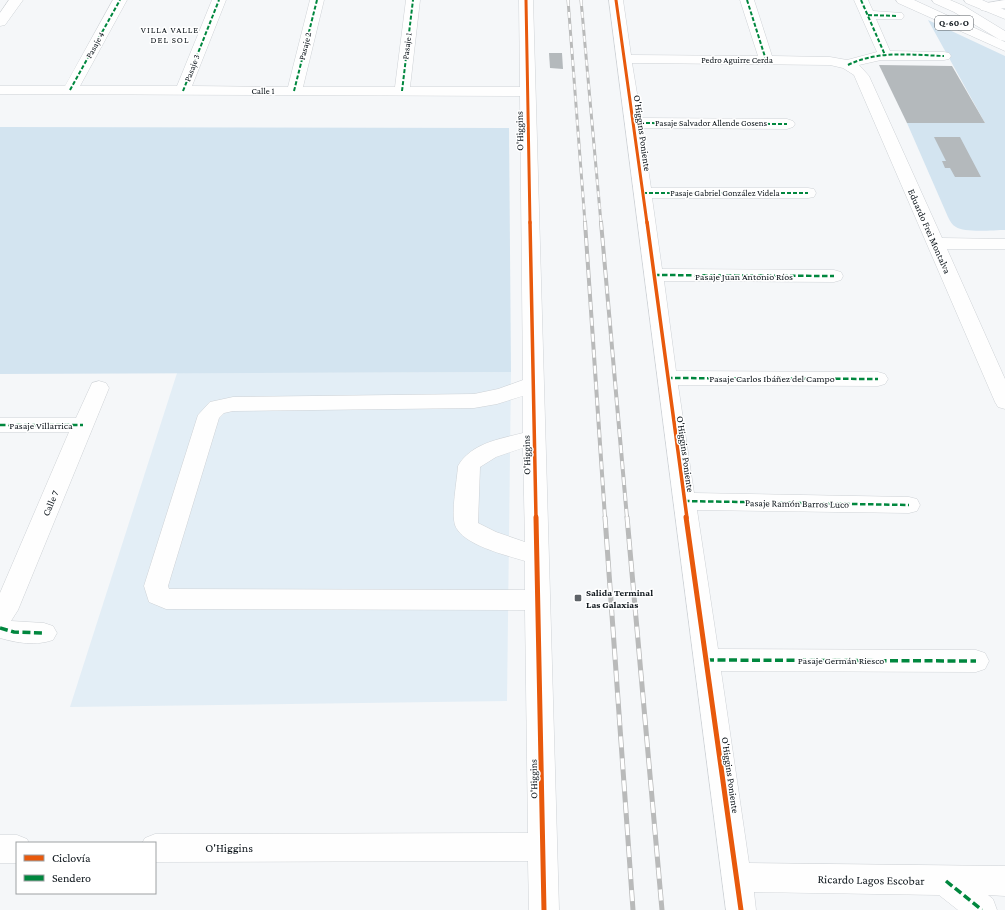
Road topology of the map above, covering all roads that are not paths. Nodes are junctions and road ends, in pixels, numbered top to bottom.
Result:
1 (16, 0) edge
2 (120, 0) edge
3 (219, 0) edge
4 (317, 0) edge
5 (413, 0) edge
6 (526, 0) edge
7 (616, 0) edge
8 (747, 0) edge
9 (861, 0) edge
10 (903, 0) edge
11 (939, 0) edge
12 (953, 0) edge
13 (971, 0) edge
14 (1005, 4) edge
15 (986, 7) junction
16 (868, 15) junction
17 (1005, 15) edge
18 (897, 16) dead end
19 (0, 22) edge
20 (1005, 23) edge
21 (1005, 37) edge
22 (1005, 47) edge
23 (885, 55) junction
24 (944, 56) dead end
25 (624, 59) junction
26 (766, 60) junction
27 (848, 65) junction
28 (0, 90) edge
29 (70, 90) junction
30 (183, 91) junction
31 (294, 91) junction
32 (402, 91) junction
33 (527, 92) junction
34 (634, 123) junction
35 (787, 124) dead end
36 (643, 192) junction
37 (808, 193) dead end
38 (936, 244) junction
39 (1005, 244) edge
40 (654, 275) junction
41 (834, 276) dead end
42 (667, 378) junction
43 (878, 379) dead end
44 (533, 383) junction
45 (99, 388) dead end
46 (1005, 402) edge
47 (0, 425) edge
48 (83, 425) junction
49 (534, 437) junction
50 (684, 501) junction
51 (909, 505) dead end
52 (536, 555) junction
53 (537, 600) junction
54 (0, 616) edge
55 (0, 628) edge
56 (44, 633) dead end
57 (706, 660) junction
58 (976, 661) dead end
59 (542, 847) junction
60 (156, 848) edge
61 (0, 849) edge
62 (16, 849) edge
63 (737, 877) junction
64 (946, 881) junction
65 (1005, 881) edge
66 (544, 910) edge
67 (742, 910) edge
68 (982, 910) edge

1 - 19 street
2 - 29 street, Pasaje 4
3 - 30 street, Pasaje 3
4 - 31 street, Pasaje 2
5 - 32 street, Pasaje 1
6 - 33 street, O'Higgins
7 - 25 street, O'Higgins Poniente
8 - 26 street
9 - 16 street
10 - 22 street, Q-60-O
11 - 21 street
12 - 20 street
13 - 15 street, Q-60-O
14 - 15 street
15 - 17 street, Q-60-O
16 - 18 street
16 - 23 street
23 - 24 street
23 - 27 street
25 - 26 street, Pedro Aguirre Cerda
25 - 34 street, O'Higgins Poniente
26 - 27 street, Pedro Aguirre Cerda
27 - 38 street, Eduardo Frei Montalva
28 - 29 street, Calle 1
29 - 30 street, Calle 1
30 - 31 street, Calle 1
31 - 32 street, Calle 1
32 - 33 street, Calle 1
33 - 44 street, O'Higgins
34 - 35 street, Pasaje Salvador Allende Gosens
34 - 36 street, O'Higgins Poniente
36 - 37 street, Pasaje Gabriel González Videla
36 - 40 street, O'Higgins Poniente
38 - 39 street
38 - 46 street, Eduardo Frei Montalva
40 - 41 street, Pasaje Juan Antonio Ríos
40 - 42 street, O'Higgins Poniente
42 - 43 street, Pasaje Carlos Ibáñez del Campo
42 - 50 street, O'Higgins Poniente
44 - 49 street, O'Higgins
44 - 53 street
45 - 48 street, Calle 7
47 - 48 street, Pasaje Villarrica
48 - 54 street, Calle 7
49 - 52 street, O'Higgins
49 - 52 street
50 - 51 street, Pasaje Ramón Barros Luco
50 - 57 street, O'Higgins Poniente
52 - 53 street, O'Higgins
53 - 59 street, O'Higgins
55 - 56 street
57 - 58 street, Pasaje Germán Riesco
57 - 63 street, O'Higgins Poniente
59 - 60 street, O'Higgins
59 - 66 street, O'Higgins
61 - 62 street
63 - 64 street, Ricardo Lagos Escobar
63 - 67 street, O'Higgins Poniente
64 - 65 street, Ricardo Lagos Escobar
64 - 68 street

